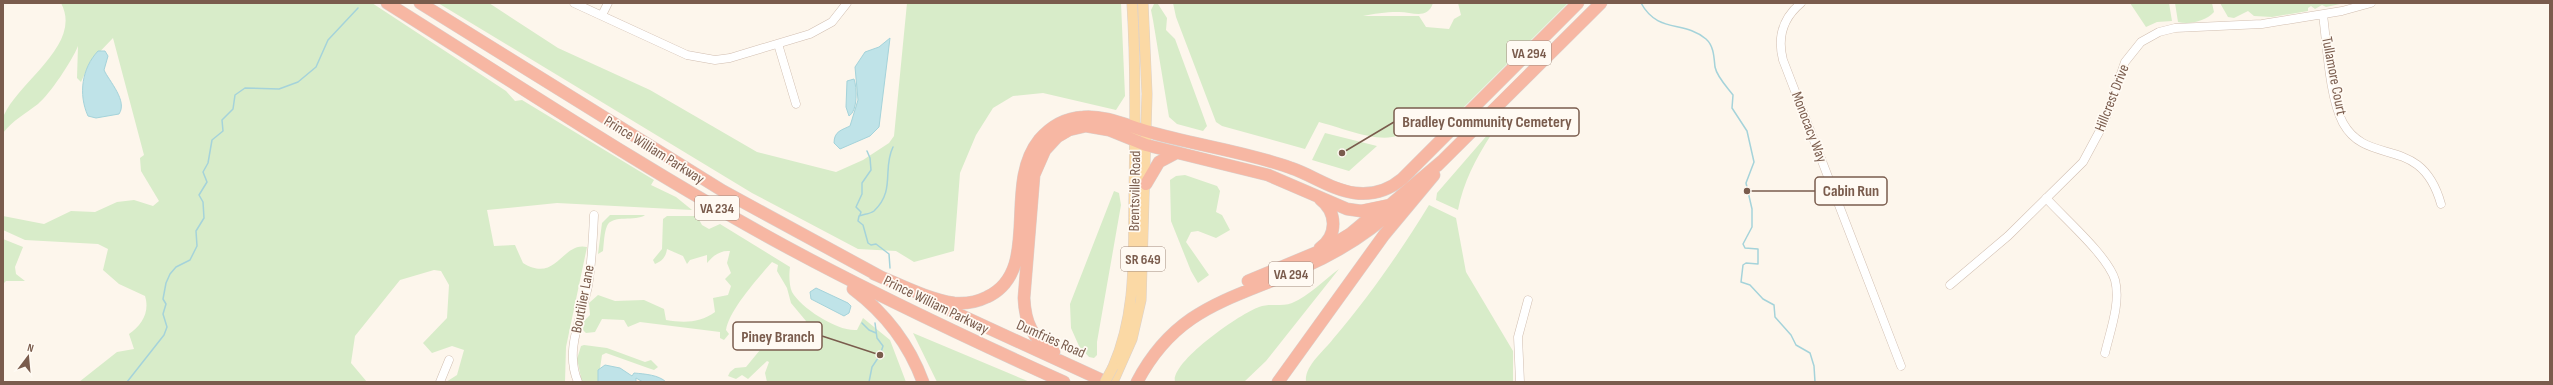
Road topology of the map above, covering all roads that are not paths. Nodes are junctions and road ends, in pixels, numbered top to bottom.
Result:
1 (387, 3) edge
2 (420, 3) edge
3 (574, 3) edge
4 (608, 3) edge
5 (847, 3) edge
6 (1132, 3) edge
7 (1143, 3) edge
8 (1578, 3) edge
9 (1601, 3) edge
10 (1801, 3) edge
11 (2371, 3) edge
12 (602, 15) junction
13 (2322, 15) junction
14 (778, 44) junction
15 (1480, 102) junction
16 (796, 104) dead end
17 (1141, 136) junction
18 (1463, 140) junction
19 (1176, 153) junction
20 (1442, 161) junction
21 (1146, 184) junction
22 (1310, 192) junction
23 (2046, 198) junction
24 (2440, 204) dead end
25 (1381, 208) junction
26 (594, 215) dead end
27 (1310, 256) junction
28 (812, 261) junction
29 (874, 274) junction
30 (1950, 285) dead end
31 (1528, 300) dead end
32 (2105, 353) dead end
33 (449, 360) dead end
34 (1901, 366) dead end
35 (1116, 369) junction
36 (1135, 380) edge
37 (440, 382) edge
38 (578, 382) edge
39 (923, 382) edge
40 (1064, 382) edge
41 (1107, 382) edge
42 (1113, 382) edge
43 (1278, 382) edge
44 (1520, 382) edge

1 - 28 highway, Prince William Parkway / VA 234
2 - 29 highway, Prince William Parkway / VA 234
3 - 12 street
4 - 12 street
5 - 14 street
6 - 17 main road
7 - 17 main road
8 - 15 highway, VA 294
9 - 18 highway, VA 294
10 - 34 street, Monocacy Way
11 - 13 street, Hillcrest Drive
12 - 14 street
13 - 23 street, Hillcrest Drive
13 - 24 street, Tullamore Court
14 - 16 street
15 - 17 highway, VA 294
15 - 25 highway
17 - 19 highway, VA 294
17 - 21 main road, Brentsville Road / SR 649
17 - 29 highway
17 - 35 main road, Brentsville Road / SR 649
17 - 41 highway
18 - 20 highway, VA 294
18 - 43 highway
19 - 21 highway
19 - 22 highway, VA 294
20 - 25 highway, VA 294
20 - 36 highway, VA 294
21 - 35 main road, Brentsville Road / SR 649
22 - 25 highway, VA 294
22 - 27 highway
23 - 30 street, Hillcrest Drive
23 - 32 street
25 - 27 highway
26 - 38 street, Boutilier Lane
27 - 36 highway
28 - 39 highway
28 - 40 highway, Prince William Parkway / VA 234
29 - 41 highway, Dumfries Road / VA 234
31 - 44 street
33 - 37 street
35 - 41 main road, Brentsville Road / SR 649, bridge
35 - 42 main road, Brentsville Road / SR 649

